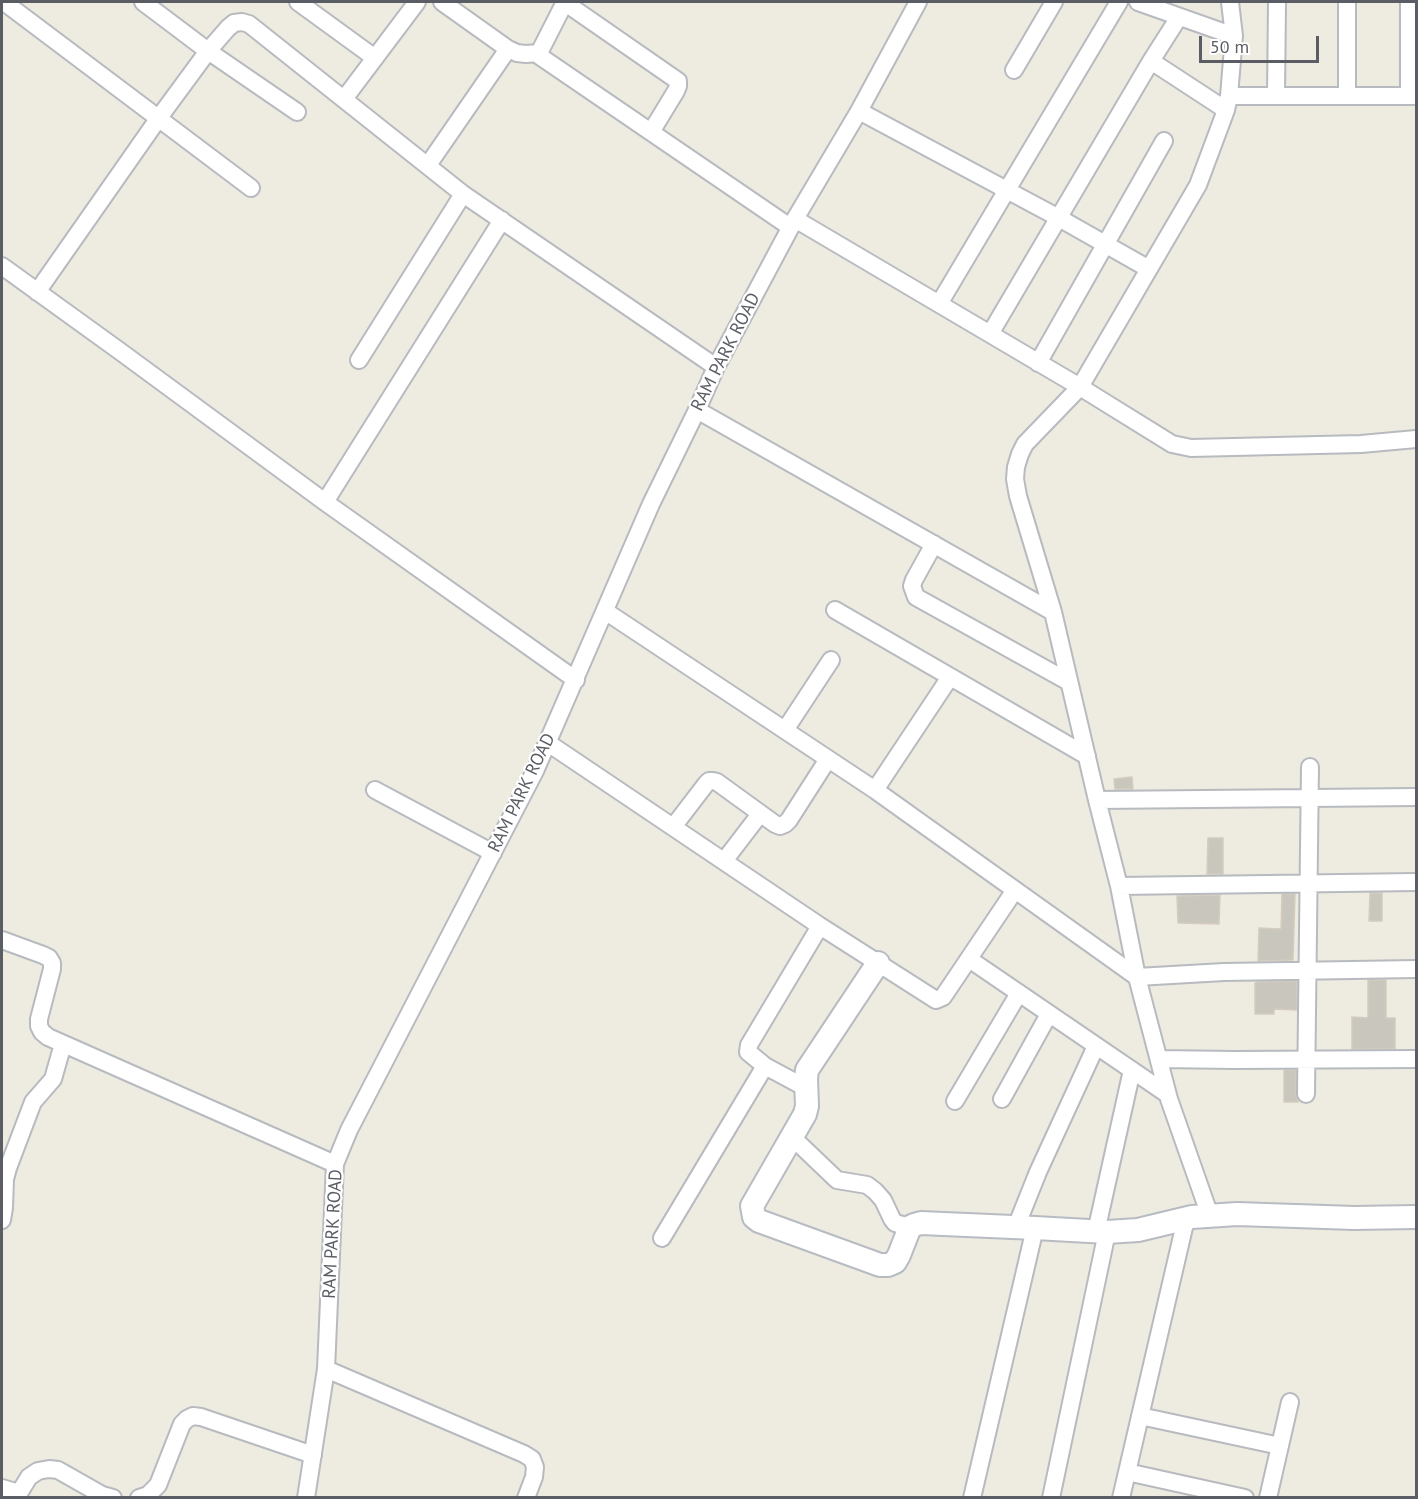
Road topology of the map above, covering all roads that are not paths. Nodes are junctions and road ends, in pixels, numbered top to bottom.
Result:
1 (4, 2) edge
2 (144, 2) edge
3 (298, 2) edge
4 (417, 2) edge
5 (442, 2) edge
6 (564, 2) edge
7 (918, 2) edge
8 (1054, 2) edge
9 (1119, 2) edge
10 (1138, 2) edge
11 (1230, 2) edge
12 (1277, 2) edge
13 (1347, 2) edge
14 (1412, 11) edge
15 (1179, 17) junction
16 (1234, 36) junction
17 (508, 49) junction
18 (208, 51) junction
19 (539, 53) junction
20 (375, 58) junction
21 (1151, 61) junction
22 (1014, 70) dead end
23 (1347, 95) junction
24 (1276, 96) junction
25 (1413, 96) edge
26 (344, 99) junction
27 (1227, 103) junction
28 (859, 111) junction
29 (297, 112) dead end
30 (158, 118) junction
31 (651, 132) junction
32 (1164, 141) dead end
33 (428, 165) junction
34 (251, 188) dead end
35 (1007, 190) junction
36 (463, 194) junction
37 (1059, 218) junction
38 (502, 220) junction
39 (792, 223) junction
40 (1105, 245) junction
41 (2, 267) edge
42 (1149, 269) junction
43 (37, 292) junction
44 (939, 304) junction
45 (990, 334) junction
46 (359, 360) dead end
47 (1038, 363) junction
48 (716, 367) junction
49 (1080, 387) junction
50 (697, 410) junction
51 (1416, 439) edge
52 (325, 502) junction
53 (934, 544) junction
54 (835, 610) dead end
55 (605, 611) junction
56 (1053, 612) junction
57 (831, 660) dead end
58 (950, 677) junction
59 (576, 680) junction
60 (1070, 682) junction
61 (785, 730) junction
62 (548, 742) junction
63 (1087, 756) junction
64 (828, 759) junction
65 (1310, 767) dead end
66 (375, 790) dead end
67 (875, 790) junction
68 (1416, 797) edge
69 (1310, 798) junction
70 (1097, 800) junction
71 (760, 814) junction
72 (673, 827) junction
73 (493, 853) junction
74 (724, 861) junction
75 (1416, 882) edge
76 (1309, 884) junction
77 (1119, 886) junction
78 (1015, 890) junction
79 (820, 926) junction
80 (2, 939) edge
81 (969, 959) junction
82 (878, 963) junction
83 (1416, 969) edge
84 (1308, 971) junction
85 (1137, 977) junction
86 (1019, 993) junction
87 (1049, 1014) junction
88 (63, 1044) junction
89 (1096, 1046) junction
90 (1159, 1059) junction
91 (1307, 1059) junction
92 (1416, 1059) edge
93 (765, 1066) junction
94 (1132, 1071) junction
95 (806, 1088) junction
96 (1167, 1094) junction
97 (1306, 1094) dead end
98 (1002, 1099) dead end
99 (955, 1101) dead end
100 (792, 1137) junction
101 (335, 1164) junction
102 (1210, 1216) junction
103 (1416, 1217) edge
104 (1186, 1219) junction
105 (2, 1220) edge
106 (910, 1227) junction
107 (1026, 1227) junction
108 (1102, 1232) junction
109 (662, 1238) dead end
110 (326, 1369) junction
111 (1290, 1402) dead end
112 (1140, 1416) junction
113 (1280, 1446) junction
114 (313, 1455) junction
115 (1127, 1472) junction
116 (2, 1488) edge
117 (18, 1495) edge
118 (113, 1497) edge
119 (139, 1497) edge
120 (306, 1497) edge
121 (526, 1497) edge
122 (972, 1497) edge
123 (1051, 1497) edge
124 (1121, 1497) edge
125 (1245, 1497) edge
126 (1268, 1497) edge

1 - 30 street
2 - 18 street
3 - 20 street
4 - 20 street
5 - 17 street
6 - 19 street
6 - 31 street
7 - 28 street, RAM PARK ROAD
8 - 22 street
9 - 35 street
10 - 15 street
11 - 16 street
12 - 24 street
13 - 23 street
14 - 25 street
15 - 16 street
15 - 21 street
16 - 27 street
17 - 19 street
17 - 33 street
18 - 26 street
18 - 29 street
18 - 30 street
19 - 31 street
20 - 26 street
21 - 27 street
21 - 37 street
23 - 24 street
23 - 25 street
24 - 27 street
26 - 33 street
27 - 42 street
28 - 35 street
28 - 39 street, RAM PARK ROAD
30 - 34 street
30 - 43 street
31 - 39 street
32 - 40 street
33 - 36 street
35 - 37 street
35 - 44 street
36 - 38 street
36 - 46 street
37 - 40 street
37 - 45 street
38 - 48 street
38 - 52 street
39 - 44 street
39 - 48 street, RAM PARK ROAD
40 - 42 street
40 - 47 street
41 - 43 street
42 - 49 street
43 - 52 street
44 - 45 street
45 - 47 street
47 - 49 street
48 - 50 street, RAM PARK ROAD
49 - 51 street
49 - 56 street
50 - 53 street
50 - 55 street, RAM PARK ROAD
52 - 59 street
53 - 56 street
53 - 60 street
54 - 58 street
55 - 59 street, RAM PARK ROAD
55 - 61 street
56 - 60 street
57 - 61 street
58 - 63 street
58 - 67 street
59 - 62 street, RAM PARK ROAD
60 - 63 street
61 - 64 street
62 - 72 street
62 - 73 street, RAM PARK ROAD
63 - 70 street
64 - 67 street
64 - 71 street
65 - 69 street
66 - 73 street
67 - 78 street
68 - 69 street
69 - 70 street
69 - 76 street
70 - 77 street
71 - 72 street
71 - 74 street
72 - 74 street
73 - 101 street, RAM PARK ROAD
74 - 79 street
75 - 76 street
76 - 77 street
76 - 84 street
77 - 85 street
78 - 81 street
78 - 85 street
79 - 82 street
79 - 93 street
80 - 88 street
81 - 82 street
81 - 86 street
82 - 95 street
83 - 84 street
84 - 85 street
84 - 91 street
85 - 90 street
86 - 87 street
86 - 99 street
87 - 89 street
87 - 98 street
88 - 101 street
88 - 105 street
89 - 94 street
89 - 107 street
90 - 91 street
90 - 96 street
91 - 92 street
91 - 97 street
93 - 95 street
93 - 109 street
94 - 96 street
94 - 108 street
95 - 100 street
96 - 102 street
100 - 106 street
100 - 106 street
101 - 110 street, RAM PARK ROAD
102 - 103 street
102 - 104 street
104 - 108 street
104 - 112 street
106 - 107 street
107 - 108 street
107 - 122 street
108 - 123 street
110 - 114 street, RAM PARK ROAD
110 - 121 street
111 - 113 street
112 - 113 street
112 - 115 street
113 - 126 street
114 - 119 street
114 - 120 street, RAM PARK ROAD
115 - 124 street
115 - 125 street
116 - 117 street
117 - 118 street

